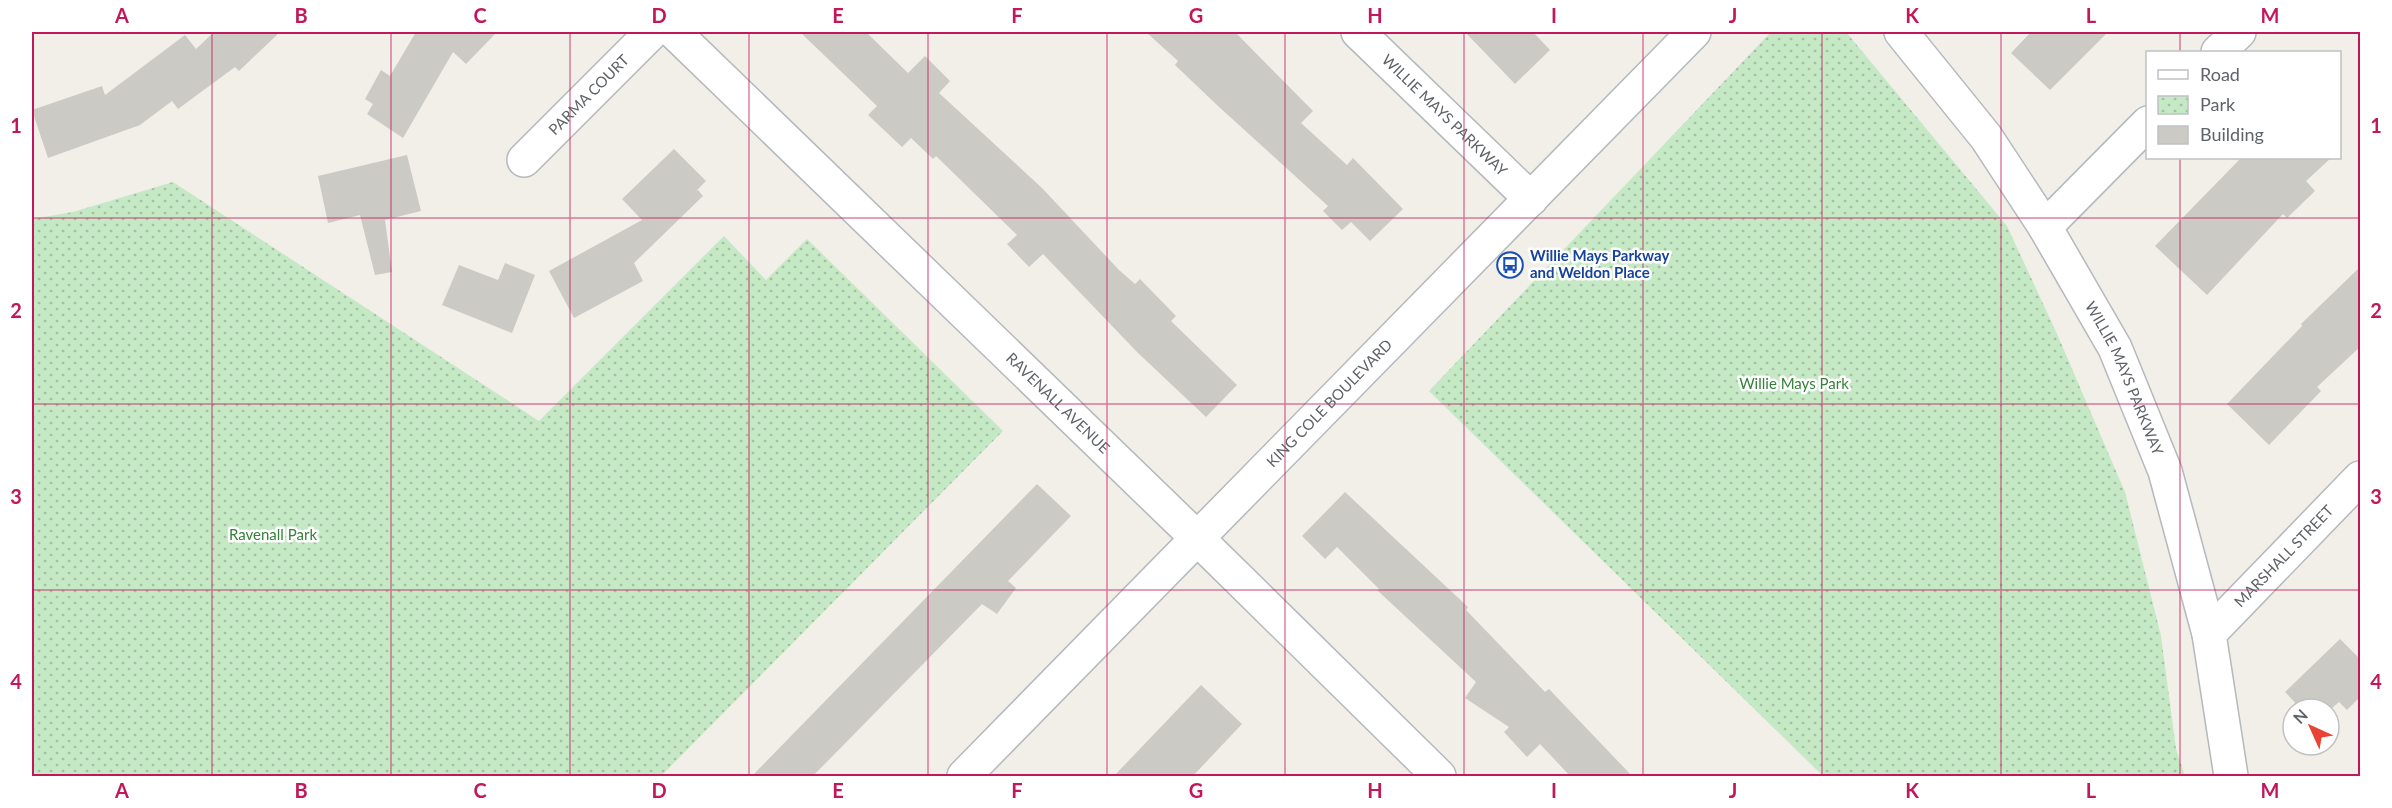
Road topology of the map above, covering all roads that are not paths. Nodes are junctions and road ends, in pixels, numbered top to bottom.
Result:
1 (652, 32) edge
2 (674, 32) edge
3 (1358, 32) edge
4 (1694, 32) edge
5 (1901, 32) edge
6 (2239, 32) edge
7 (2219, 51) edge
8 (2146, 125) edge
9 (524, 160) dead end
10 (1531, 199) junction
11 (2044, 227) junction
12 (2361, 478) edge
13 (1197, 538) junction
14 (2209, 634) junction
15 (964, 777) edge
16 (1439, 777) edge
17 (2231, 777) edge

1 - 9 street, PARMA COURT
2 - 13 street, RAVENALL AVENUE
3 - 10 street, WILLIE MAYS PARKWAY
4 - 10 street, KING COLE BOULEVARD
5 - 11 street, WILLIE MAYS PARKWAY
6 - 7 street
8 - 11 street
10 - 13 street, KING COLE BOULEVARD
11 - 14 street, WILLIE MAYS PARKWAY
12 - 14 street, MARSHALL STREET
13 - 15 street, KING COLE BOULEVARD
13 - 16 street, RAVENALL AVENUE
14 - 17 street, WILLIE MAYS PARKWAY

